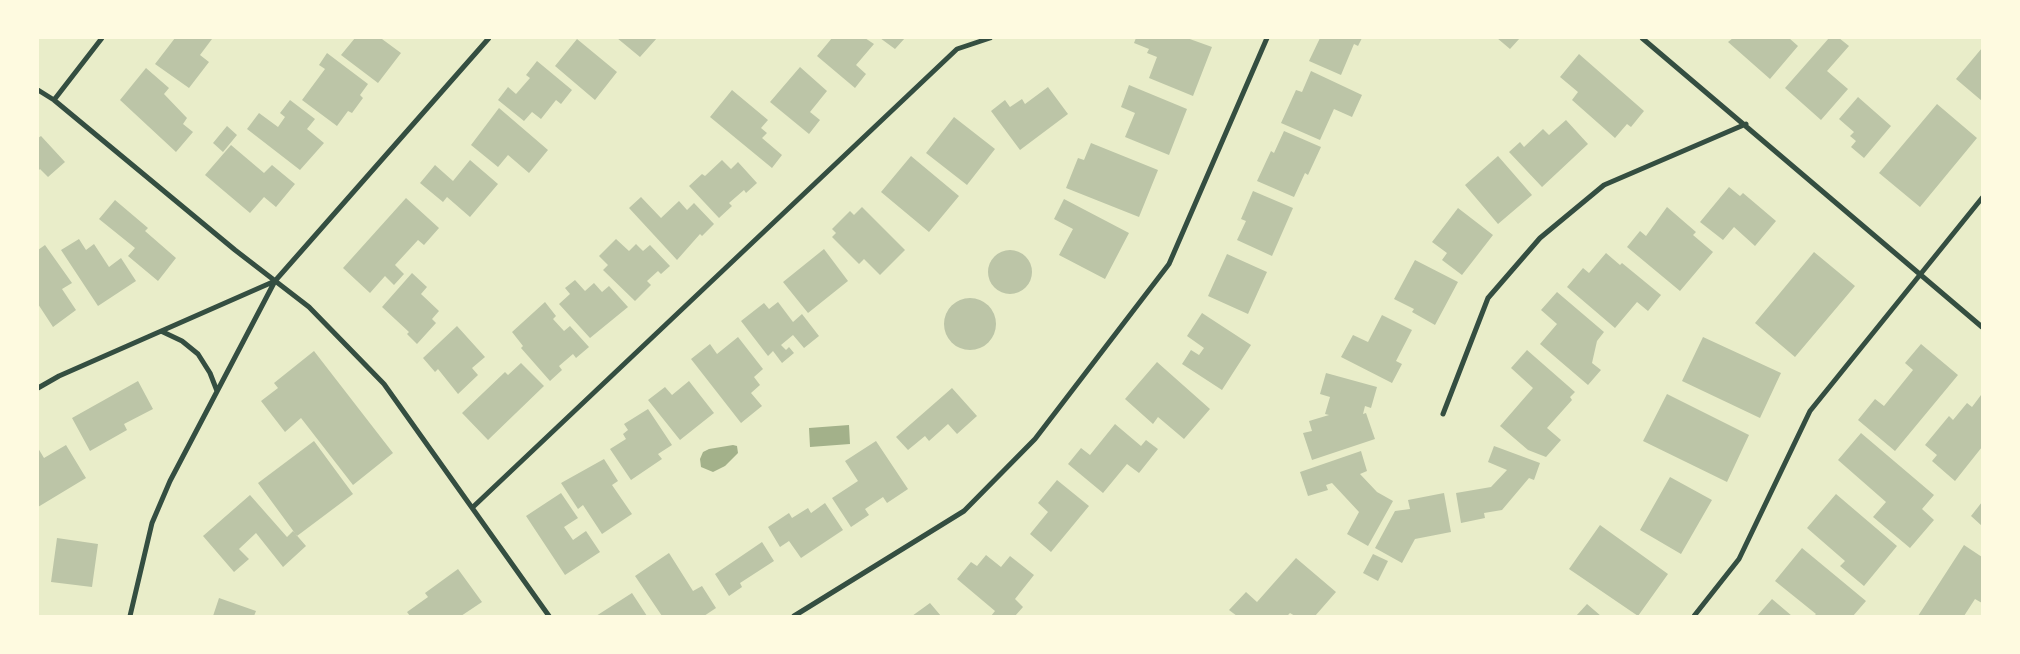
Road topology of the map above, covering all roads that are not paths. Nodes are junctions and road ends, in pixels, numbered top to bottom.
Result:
1 (102, 38) edge
2 (489, 38) edge
3 (990, 38) edge
4 (1267, 38) edge
5 (1642, 38) edge
6 (38, 90) edge
7 (54, 100) junction
8 (1746, 124) junction
9 (1982, 198) edge
10 (1921, 273) junction
11 (275, 280) junction
12 (1982, 327) edge
13 (163, 332) junction
14 (38, 388) edge
15 (217, 392) junction
16 (1442, 414) dead end
17 (473, 507) junction
18 (130, 616) edge
19 (549, 616) edge
20 (794, 616) edge
21 (1694, 616) edge

1 - 7 street
2 - 11 street
3 - 17 street
4 - 20 street
5 - 8 street
6 - 7 street
7 - 11 street
8 - 10 street
8 - 16 street
9 - 10 street
10 - 12 street
10 - 21 street
11 - 13 street
11 - 15 street
11 - 17 street
13 - 14 street
13 - 15 street
15 - 18 street
17 - 19 street

